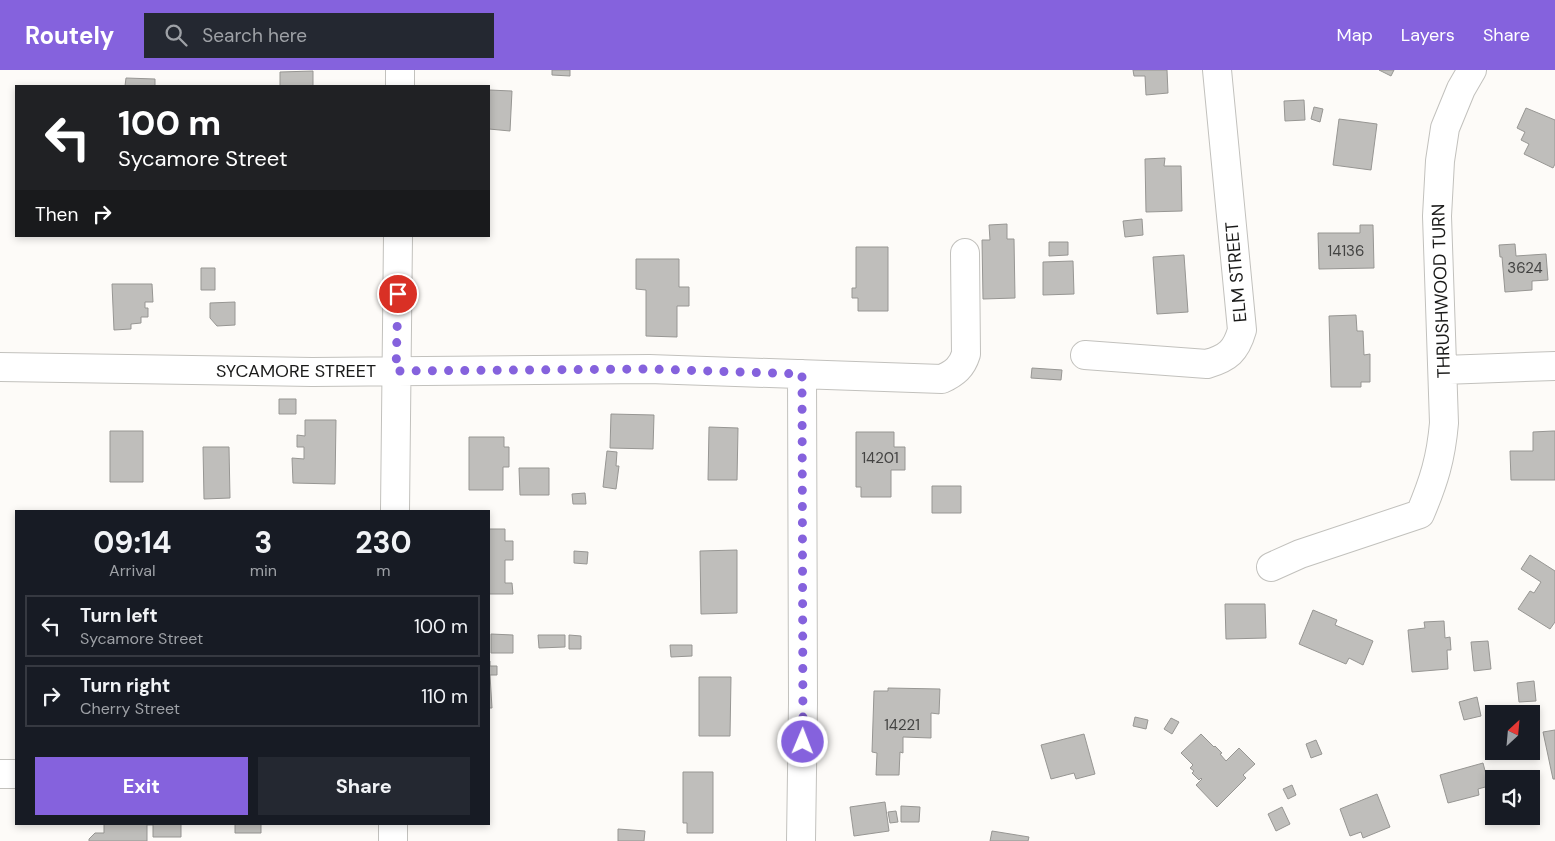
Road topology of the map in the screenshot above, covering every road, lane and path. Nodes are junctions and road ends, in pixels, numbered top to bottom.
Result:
1 (400, 70) edge
2 (1217, 70) edge
3 (1472, 70) edge
4 (400, 85) edge
5 (398, 237) edge
6 (965, 253) dead end
7 (1085, 356) dead end
8 (1555, 366) edge
9 (0, 367) edge
10 (1443, 370) junction
11 (396, 371) junction
12 (802, 374) junction
13 (395, 510) edge
14 (1271, 567) dead end
15 (0, 774) edge
16 (15, 774) edge
17 (393, 825) edge
18 (393, 841) edge
19 (801, 841) edge

1 - 4 street
2 - 7 street, ELM STREET
3 - 10 street, THRUSHWOOD TURN
5 - 11 street
6 - 12 street, SYCAMORE STREET
8 - 10 street
9 - 11 street, SYCAMORE STREET
10 - 14 street, THRUSHWOOD TURN
11 - 12 street, SYCAMORE STREET
11 - 13 street
12 - 19 street
15 - 16 street
17 - 18 street

